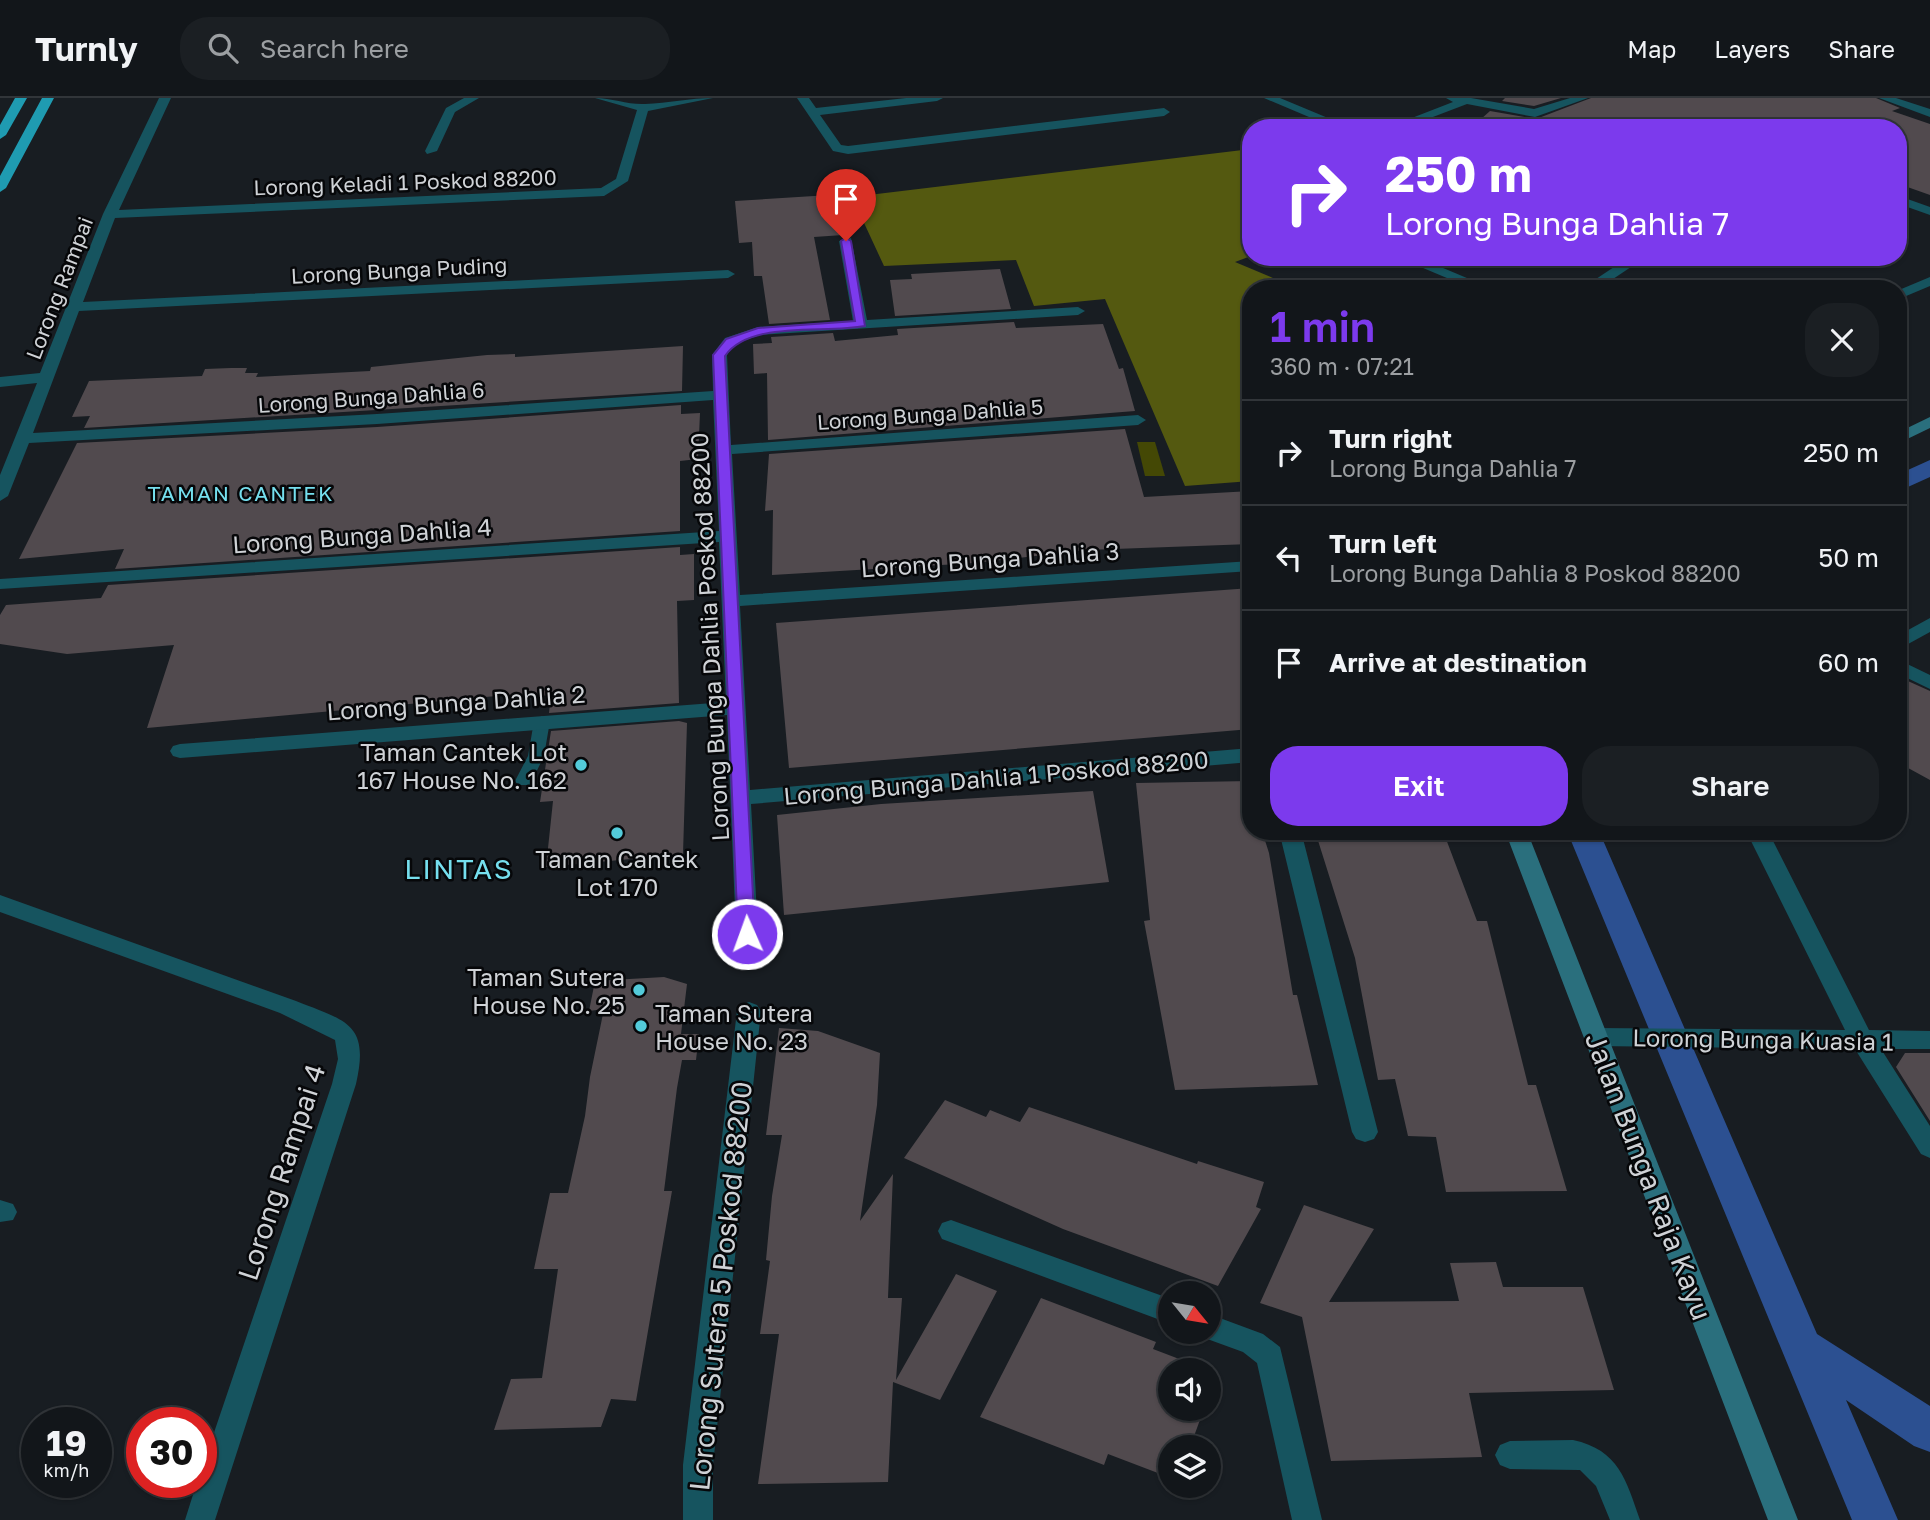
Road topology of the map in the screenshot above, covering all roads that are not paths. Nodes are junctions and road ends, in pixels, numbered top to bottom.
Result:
1 (21, 98) edge
2 (48, 98) edge
3 (165, 98) edge
4 (473, 98) edge
5 (601, 98) edge
6 (707, 98) edge
7 (803, 98) edge
8 (937, 98) edge
9 (1270, 98) edge
10 (1581, 98) edge
11 (1885, 98) edge
12 (1458, 100) edge
13 (643, 108) junction
14 (813, 112) junction
15 (1164, 112) dead end
16 (1930, 113) edge
17 (1323, 119) edge
18 (1413, 119) edge
19 (0, 135) edge
20 (431, 151) dead end
21 (0, 188) edge
22 (1907, 203) edge
23 (1930, 211) edge
24 (110, 214) junction
25 (846, 241) dead end
26 (1427, 266) edge
27 (1625, 266) edge
28 (728, 274) dead end
29 (1463, 280) edge
30 (1602, 280) edge
31 (1930, 281) edge
32 (1907, 291) edge
33 (72, 307) junction
34 (1078, 311) dead end
35 (861, 324) junction
36 (47, 377) junction
37 (0, 382) edge
38 (722, 395) junction
39 (1138, 420) dead end
40 (1930, 422) edge
41 (1907, 434) edge
42 (24, 438) junction
43 (725, 450) junction
44 (0, 496) edge
45 (728, 536) junction
46 (1242, 567) edge
47 (0, 584) edge
48 (733, 601) junction
49 (1930, 624) edge
50 (1907, 638) edge
51 (1907, 670) edge
52 (1930, 683) edge
53 (736, 708) junction
54 (542, 721) junction
55 (180, 751) dead end
56 (1242, 756) edge
57 (524, 781) dead end
58 (742, 798) junction
59 (1292, 840) edge
60 (1519, 840) edge
61 (1762, 840) edge
62 (0, 903) edge
63 (747, 934) dead end
64 (749, 1011) dead end
65 (1596, 1037) junction
66 (1930, 1040) edge
67 (1862, 1041) junction
68 (1365, 1132) dead end
69 (1930, 1147) edge
70 (951, 1231) dead end
71 (1158, 1307) edge
72 (1222, 1332) edge
73 (1510, 1455) dead end
74 (200, 1520) edge
75 (698, 1520) edge
76 (1307, 1520) edge
77 (1626, 1520) edge
78 (1783, 1520) edge

1 - 19 highway
2 - 21 highway
3 - 24 street, Lorong Rampai
4 - 20 street
5 - 13 street
6 - 13 street
7 - 14 street
8 - 14 street
9 - 17 street
10 - 12 street
11 - 16 street
12 - 18 street
13 - 24 street, Lorong Keladi 1 Poskod 88200
14 - 15 street
22 - 23 street
24 - 33 street, Lorong Rampai
25 - 35 street
26 - 29 street
27 - 30 street
28 - 33 street, Lorong Bunga Puding
31 - 32 street
33 - 36 street, Lorong Rampai
34 - 35 street
35 - 38 street, Lorong Bunga Dahlia Poskod 88200
36 - 37 street
36 - 42 street, Lorong Rampai
38 - 42 street, Lorong Bunga Dahlia 6
38 - 43 street, Lorong Bunga Dahlia Poskod 88200
39 - 43 street, Lorong Bunga Dahlia 5
40 - 41 street
42 - 44 street, Lorong Rampai
43 - 45 street, Lorong Bunga Dahlia Poskod 88200
45 - 47 street, Lorong Bunga Dahlia 4
45 - 48 street, Lorong Bunga Dahlia Poskod 88200
46 - 48 street, Lorong Bunga Dahlia 3
48 - 53 street, Lorong Bunga Dahlia Poskod 88200
49 - 50 street
51 - 52 street
53 - 54 street, Lorong Bunga Dahlia 2
53 - 58 street, Lorong Bunga Dahlia Poskod 88200
54 - 55 street, Lorong Bunga Dahlia 2
54 - 57 lane
56 - 58 street, Lorong Bunga Dahlia 1 Poskod 88200
58 - 63 street, Lorong Bunga Dahlia Poskod 88200
59 - 68 street
60 - 65 street, Jalan Bunga Raja Kayu
61 - 67 street
62 - 74 street, Lorong Rampai 4
64 - 75 street, Lorong Sutera 5 Poskod 88200
65 - 67 street, Lorong Bunga Kuasia 1
65 - 78 street, Jalan Bunga Raja Kayu
66 - 67 street, Lorong Bunga Kuasia 1
67 - 69 street
70 - 71 street
72 - 76 street
73 - 77 street

